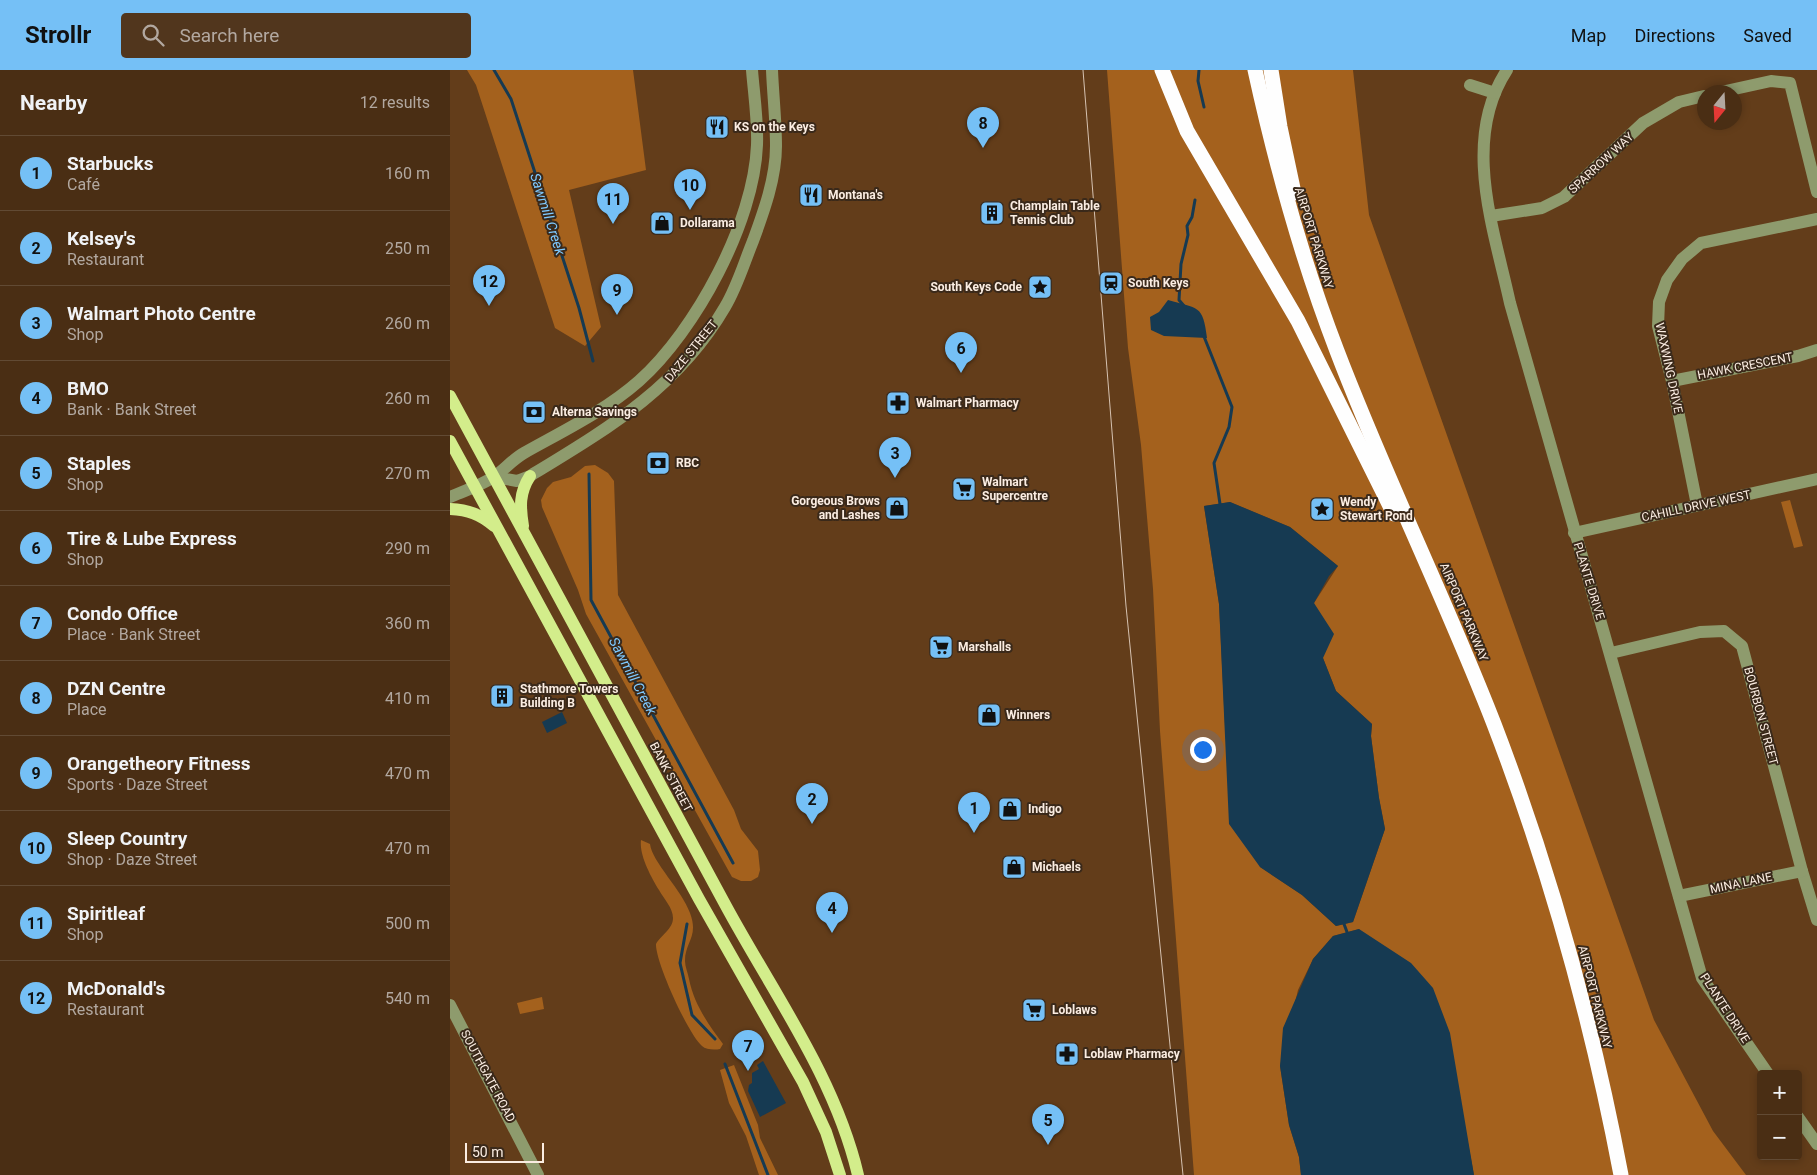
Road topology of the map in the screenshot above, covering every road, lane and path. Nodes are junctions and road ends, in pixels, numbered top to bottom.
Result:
1 (752, 70) edge
2 (772, 70) edge
3 (1162, 70) edge
4 (1255, 70) edge
5 (1271, 70) edge
6 (1507, 70) edge
7 (1470, 85) dead end
8 (1742, 87) edge
9 (1495, 93) junction
10 (1697, 98) edge
11 (757, 145) junction
12 (776, 146) junction
13 (1817, 192) edge
14 (1491, 216) junction
15 (1817, 219) edge
16 (720, 270) junction
17 (739, 279) junction
18 (1817, 350) edge
19 (1337, 352) junction
20 (1672, 381) junction
21 (450, 396) edge
22 (574, 425) junction
23 (450, 441) edge
24 (586, 442) junction
25 (530, 476) junction
26 (494, 477) junction
27 (1817, 479) edge
28 (475, 486) junction
29 (450, 497) edge
30 (1697, 505) junction
31 (450, 509) edge
32 (501, 533) junction
33 (524, 533) junction
34 (1574, 533) junction
35 (1611, 653) junction
36 (1472, 669) junction
37 (1802, 871) junction
38 (1680, 896) junction
39 (729, 912) junction
40 (712, 920) junction
41 (1817, 920) edge
42 (450, 1005) edge
43 (1765, 1070) edge
44 (1802, 1123) edge
45 (1817, 1144) edge
46 (538, 1175) edge
47 (840, 1175) edge
48 (858, 1175) edge
49 (1621, 1175) edge

1 - 11 street, DAZE STREET
2 - 12 street, DAZE STREET
3 - 36 highway
4 - 19 highway, AIRPORT PARKWAY
5 - 19 highway
6 - 9 street, PLANTE DRIVE
7 - 9 street
8 - 13 street
9 - 14 street, PLANTE DRIVE
10 - 14 street, SPARROW WAY
11 - 12 street
11 - 16 street, DAZE STREET
12 - 17 street, DAZE STREET
14 - 34 street, PLANTE DRIVE
15 - 20 street, WAXWING DRIVE
16 - 17 street
16 - 22 street, DAZE STREET
17 - 24 street, DAZE STREET
18 - 20 street, HAWK CRESCENT
19 - 36 highway, AIRPORT PARKWAY
20 - 30 street, WAXWING DRIVE
21 - 26 main road, BANK STREET
22 - 24 street
22 - 26 street, DAZE STREET
23 - 28 main road
24 - 25 street, DAZE STREET
25 - 26 street, DAZE STREET
25 - 33 main road
26 - 28 street, DAZE STREET
26 - 33 main road, BANK STREET
27 - 30 street, CAHILL DRIVE WEST
28 - 29 street, DAZE STREET
28 - 32 main road
30 - 34 street, CAHILL DRIVE WEST
31 - 32 main road
32 - 40 main road
33 - 39 main road, BANK STREET
34 - 35 street, PLANTE DRIVE
35 - 37 street, BOURBON STREET
35 - 38 street, PLANTE DRIVE
36 - 49 highway, AIRPORT PARKWAY
37 - 38 street, MINA LANE
37 - 41 street, BOURBON STREET
38 - 43 street, PLANTE DRIVE
39 - 40 main road
39 - 48 main road, BANK STREET
40 - 47 main road
42 - 46 street, SOUTHGATE ROAD
44 - 45 street

